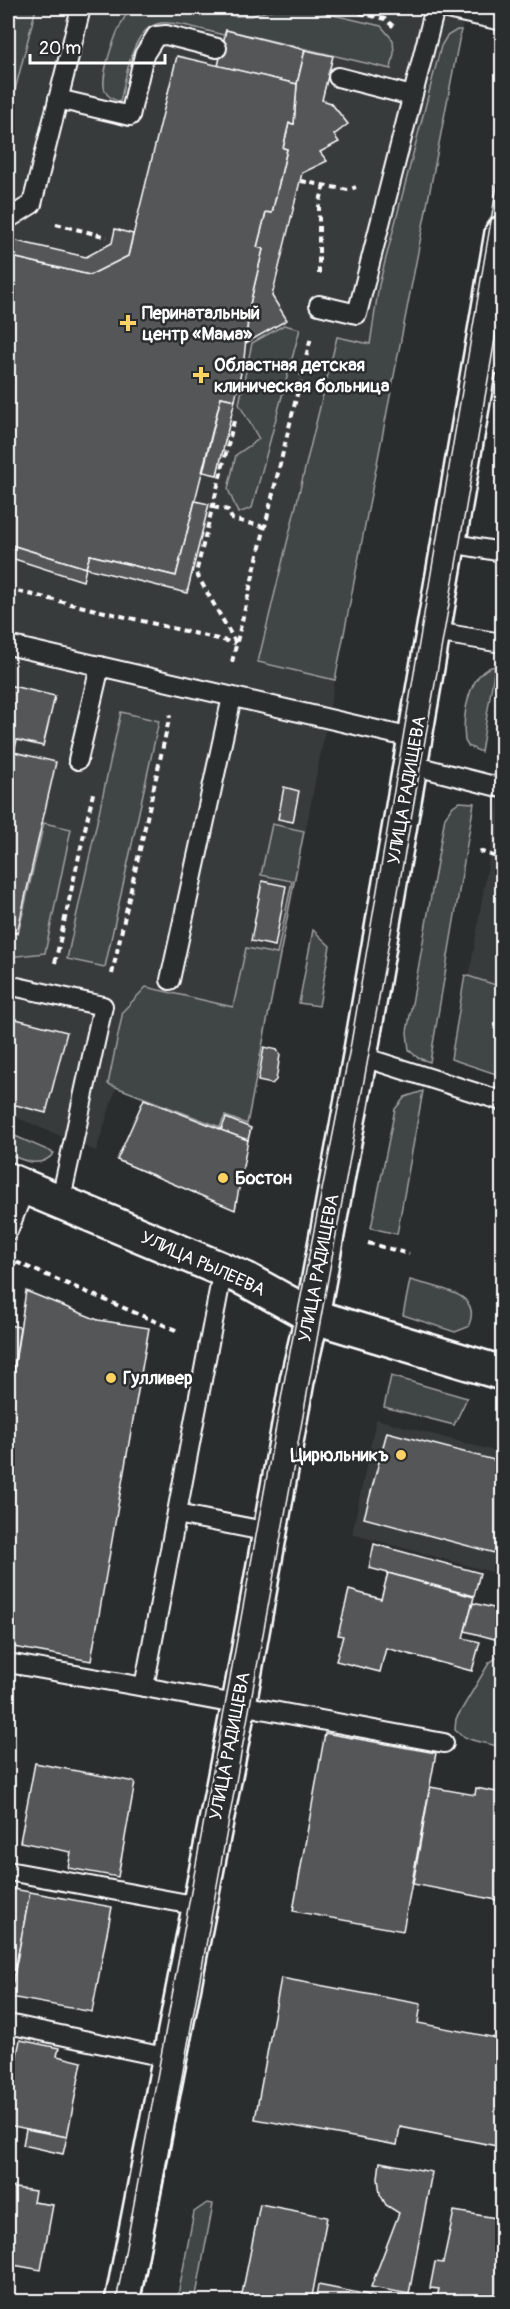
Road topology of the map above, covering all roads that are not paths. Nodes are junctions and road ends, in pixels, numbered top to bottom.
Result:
1 (81, 8) edge
2 (435, 8) edge
3 (442, 8) edge
4 (502, 21) edge
5 (217, 48) dead end
6 (338, 77) dead end
7 (412, 96) junction
8 (58, 99) junction
9 (8, 219) edge
10 (502, 233) edge
11 (497, 297) edge
12 (319, 305) road end
13 (492, 363) edge
14 (450, 543) junction
15 (502, 552) edge
16 (435, 632) junction
17 (502, 643) edge
18 (8, 645) edge
19 (100, 666) junction
20 (228, 696) junction
21 (414, 752) junction
22 (78, 760) dead end
23 (502, 788) edge
24 (170, 980) dead end
25 (8, 985) edge
26 (360, 1056) junction
27 (502, 1101) edge
28 (16, 1184) edge
29 (60, 1203) junction
30 (8, 1231) edge
31 (223, 1269) junction
32 (312, 1316) junction
33 (502, 1373) edge
34 (177, 1514) junction
35 (269, 1532) junction
36 (8, 1663) edge
37 (144, 1687) junction
38 (239, 1704) junction
39 (444, 1743) dead end
40 (8, 1871) edge
41 (199, 1906) junction
42 (8, 2025) edge
43 (169, 2058) junction
44 (122, 2301) edge

1 - 8 lane
2 - 7 lane
3 - 4 lane
5 - 8 lane
6 - 7 lane
7 - 12 lane
8 - 9 lane
10 - 11 street, УЛИЦА РАДИЩЕВА
11 - 13 street, УЛИЦА РАДИЩЕВА
13 - 14 street, УЛИЦА РАДИЩЕВА
14 - 15 lane
14 - 16 street, УЛИЦА РАДИЩЕВА
16 - 17 lane
16 - 21 street, УЛИЦА РАДИЩЕВА
18 - 19 lane
19 - 20 lane
19 - 22 lane
20 - 21 lane
20 - 24 lane
21 - 23 lane
21 - 26 street, УЛИЦА РАДИЩЕВА
25 - 29 lane
26 - 27 lane
26 - 32 street, УЛИЦА РАДИЩЕВА
28 - 29 street, УЛИЦА РЫЛЕЕВА
28 - 30 lane
29 - 31 street, УЛИЦА РЫЛЕЕВА
31 - 32 street, УЛИЦА РЫЛЕЕВА
31 - 34 lane
32 - 33 street, УЛИЦА РЫЛЕЕВА
32 - 35 street, УЛИЦА РАДИЩЕВА
34 - 35 lane
34 - 37 lane
35 - 38 street, УЛИЦА РАДИЩЕВА
36 - 37 lane
37 - 38 lane
38 - 39 lane
38 - 41 street, УЛИЦА РАДИЩЕВА
40 - 41 lane
41 - 43 street, УЛИЦА РАДИЩЕВА
42 - 43 lane
43 - 44 street, УЛИЦА РАДИЩЕВА

